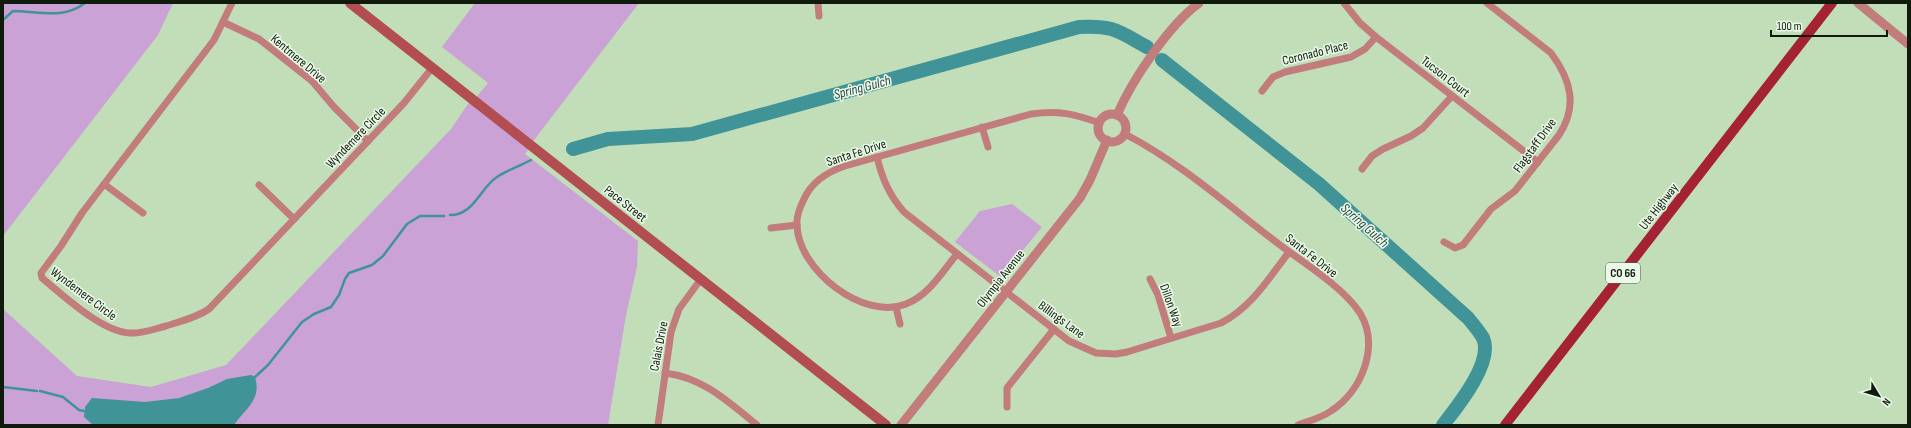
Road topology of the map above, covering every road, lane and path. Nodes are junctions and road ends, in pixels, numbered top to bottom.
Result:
1 (232, 3) edge
2 (350, 3) edge
3 (818, 3) edge
4 (1199, 3) edge
5 (1344, 3) edge
6 (1487, 3) edge
7 (1832, 3) edge
8 (1858, 3) edge
9 (819, 16) dead end
10 (223, 22) junction
11 (1376, 37) junction
12 (1908, 44) edge
13 (432, 68) junction
14 (1262, 91) dead end
15 (1452, 96) junction
16 (1117, 115) junction
17 (1100, 123) junction
18 (982, 127) junction
19 (1125, 134) junction
20 (1107, 140) junction
21 (368, 141) junction
22 (988, 147) dead end
23 (877, 157) junction
24 (1538, 162) junction
25 (1362, 169) dead end
26 (104, 184) junction
27 (259, 185) dead end
28 (143, 213) dead end
29 (294, 220) junction
30 (797, 225) junction
31 (771, 228) dead end
32 (1444, 242) dead end
33 (1289, 252) junction
34 (957, 254) junction
35 (701, 279) junction
36 (1150, 279) dead end
37 (1006, 291) junction
38 (896, 307) junction
39 (900, 324) dead end
40 (1054, 329) junction
41 (1171, 338) junction
42 (665, 373) junction
43 (1007, 407) dead end
44 (1314, 422) edge
45 (658, 425) edge
46 (757, 425) edge
47 (886, 425) edge
48 (901, 425) edge
49 (1298, 425) edge
50 (1505, 425) edge

1 - 10 street, Wyndemere Circle
2 - 13 main road, Pace Street
3 - 9 street
4 - 16 street
5 - 11 street, Tucson Court
6 - 24 street, Flagstaff Drive
7 - 50 main road, Ute Highway / CO 66
8 - 12 street
10 - 21 street, Kentmere Drive
10 - 26 street, Wyndemere Circle
11 - 14 street, Coronado Place
11 - 15 street, Tucson Court
13 - 21 street, Wyndemere Circle
13 - 35 main road, Pace Street
15 - 24 street, Tucson Court
15 - 25 street
16 - 17 street
16 - 19 street
17 - 18 street, Santa Fe Drive
17 - 20 street
18 - 22 street
18 - 23 street, Santa Fe Drive
19 - 20 street
19 - 33 street, Santa Fe Drive
20 - 37 street, Olympia Avenue
21 - 29 street, Wyndemere Circle
23 - 30 street, Santa Fe Drive
23 - 34 street, Billings Lane
24 - 32 street, Flagstaff Drive
26 - 28 street
26 - 29 street, Wyndemere Circle
27 - 29 street
30 - 31 street
30 - 38 street, Santa Fe Drive
33 - 41 street, Billings Lane
33 - 44 street, Santa Fe Drive
34 - 37 street, Billings Lane
34 - 38 street, Santa Fe Drive
35 - 42 street, Calais Drive
35 - 47 main road, Pace Street
36 - 41 street, Dillon Way
37 - 40 street, Billings Lane
37 - 48 street, Olympia Avenue
38 - 39 street
40 - 41 street, Billings Lane
40 - 43 street
42 - 45 street, Calais Drive
42 - 46 street
44 - 49 street, Santa Fe Drive

